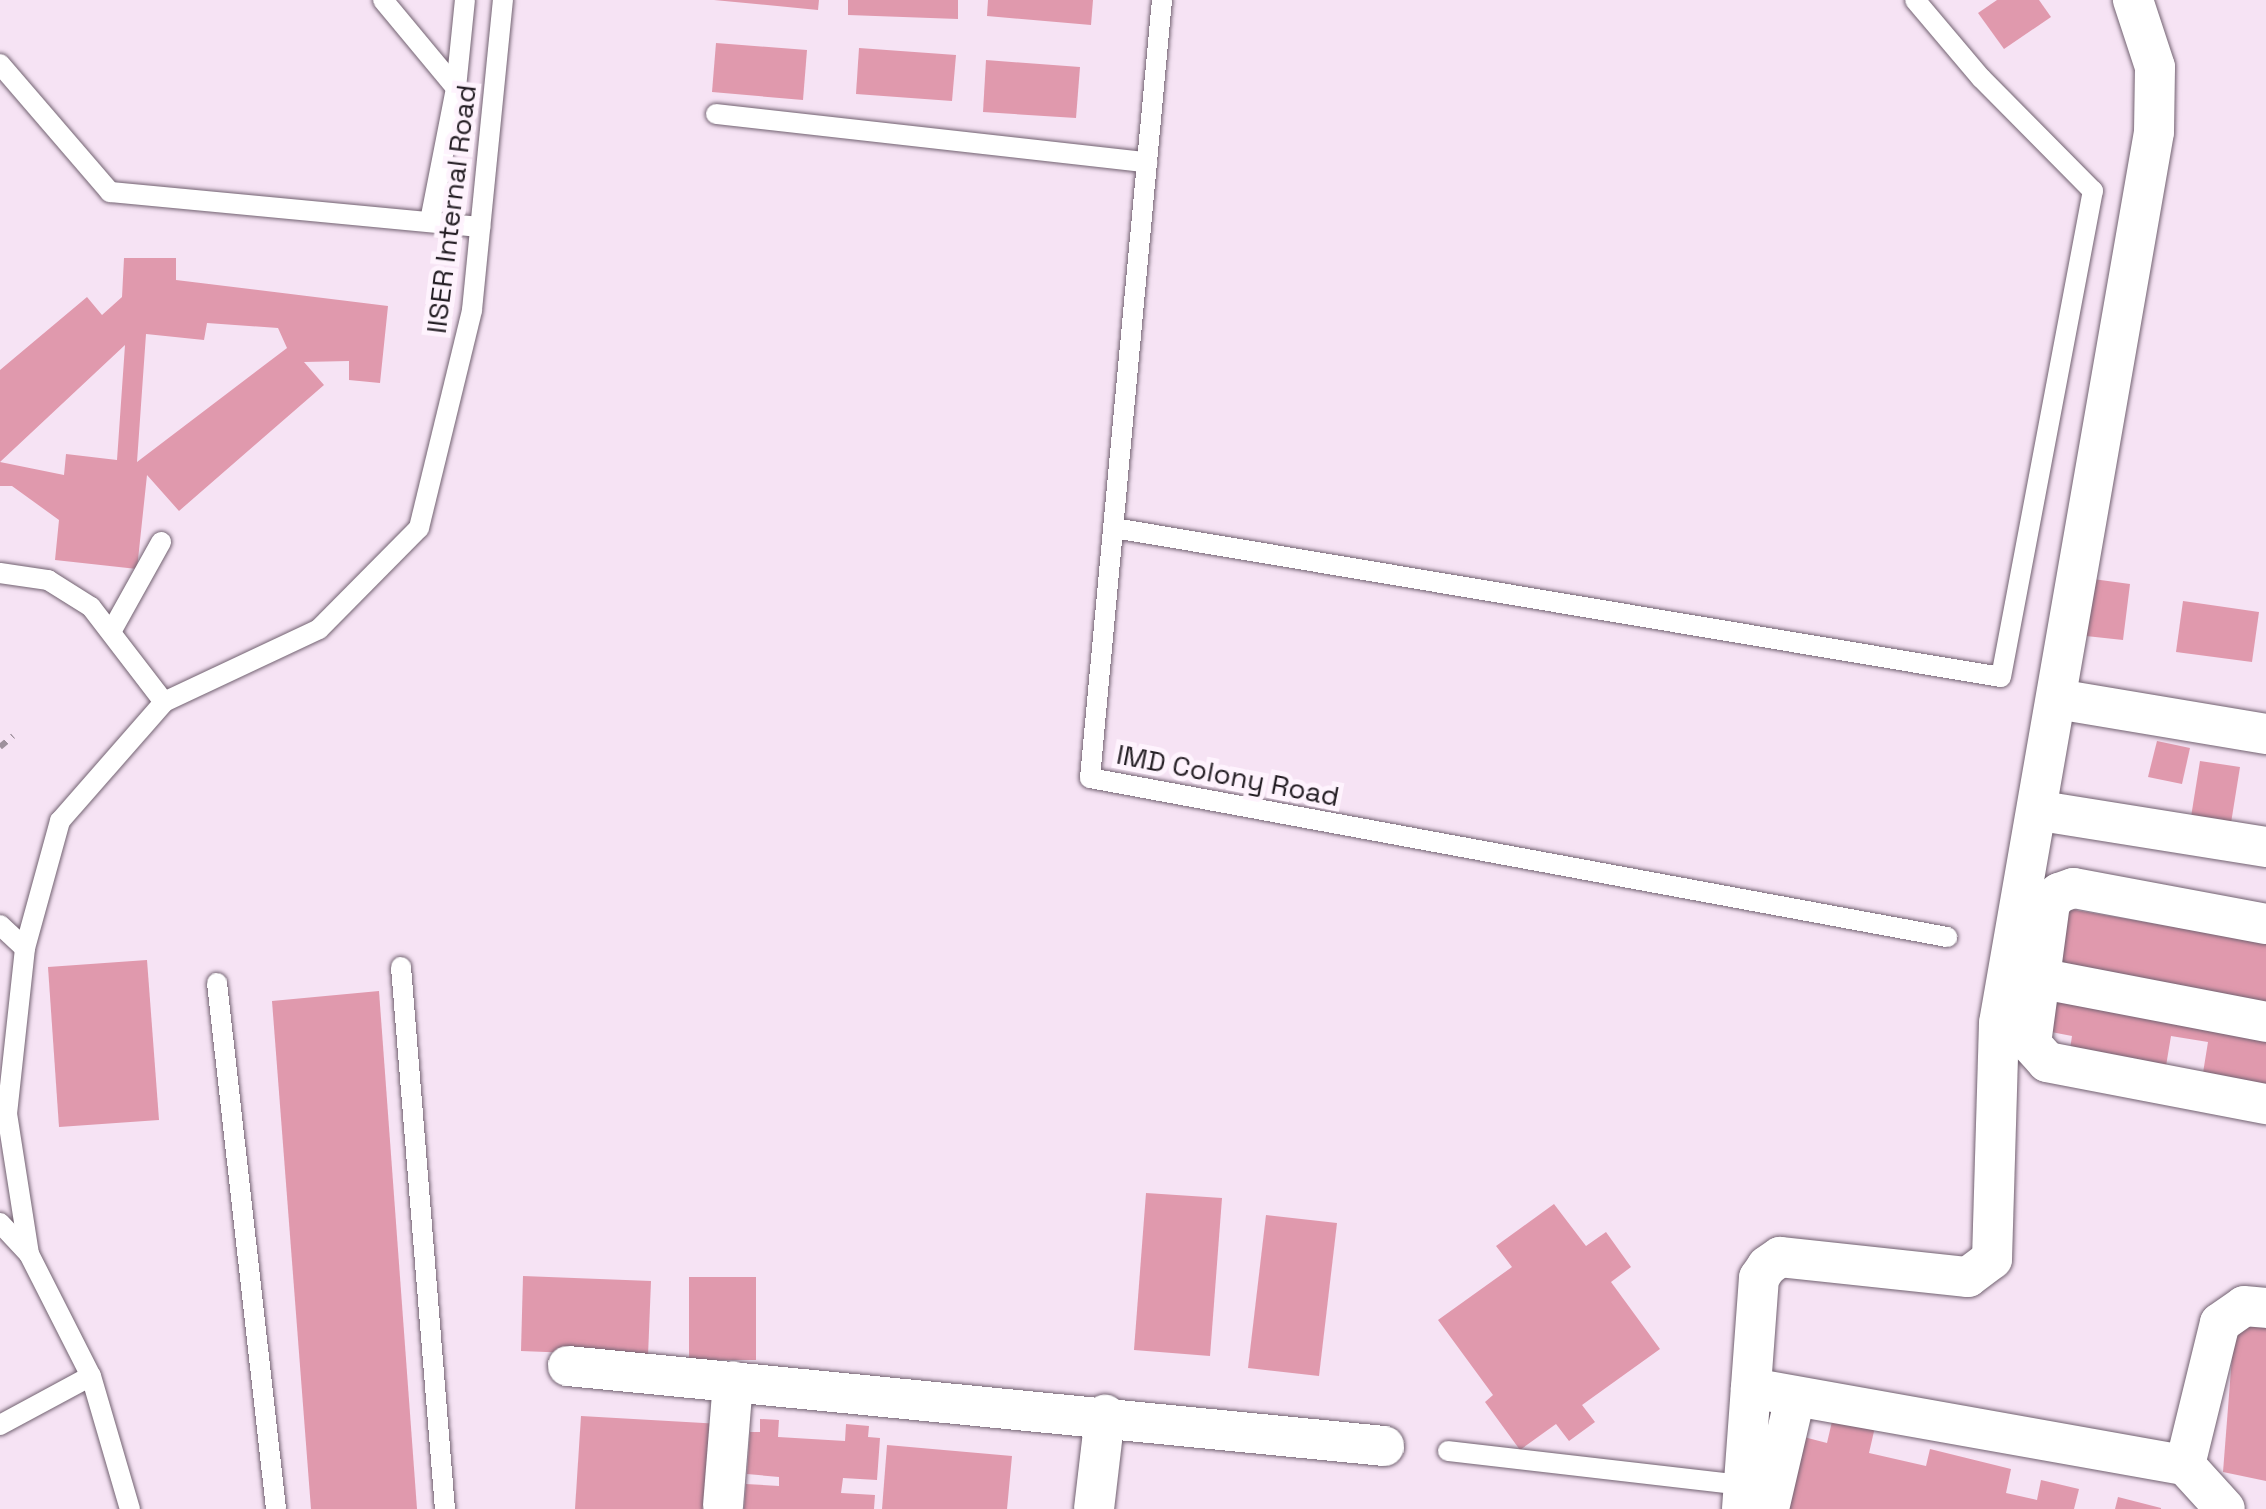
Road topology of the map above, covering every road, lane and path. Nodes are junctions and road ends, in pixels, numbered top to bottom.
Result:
1 (383, 0) edge
2 (465, 0) edge
3 (503, 0) edge
4 (1162, 0) edge
5 (1915, 0) edge
6 (2133, 0) edge
7 (0, 64) edge
8 (456, 88) junction
9 (716, 114) dead end
10 (1147, 162) junction
11 (430, 220) junction
12 (480, 227) junction
13 (1114, 528) junction
14 (162, 542) dead end
15 (0, 572) edge
16 (111, 632) junction
17 (2057, 699) junction
18 (164, 702) junction
19 (2266, 734) edge
20 (13, 736) dead end
21 (0, 747) edge
22 (2041, 811) junction
23 (2266, 847) edge
24 (2266, 924) edge
25 (0, 925) edge
26 (1947, 937) dead end
27 (25, 948) junction
28 (401, 967) dead end
29 (2024, 976) junction
30 (217, 982) dead end
31 (2266, 1022) edge
32 (2266, 1104) edge
33 (0, 1223) edge
34 (28, 1254) junction
35 (2266, 1308) edge
36 (568, 1366) dead end
37 (91, 1376) junction
38 (733, 1381) junction
39 (1751, 1388) junction
40 (1795, 1397) junction
41 (1105, 1415) junction
42 (0, 1425) edge
43 (1384, 1446) dead end
44 (1448, 1451) dead end
45 (2185, 1464) junction
46 (1751, 1501) edge
47 (723, 1506) dead end
48 (130, 1509) edge
49 (276, 1509) edge
50 (445, 1509) edge
51 (1094, 1509) edge
52 (2225, 1509) edge

1 - 8 lane
2 - 8 lane
3 - 12 lane, IISER Internal Road
4 - 10 lane, IMD Colony Road
5 - 13 lane
6 - 17 street
7 - 11 lane
8 - 11 lane
9 - 10 lane
10 - 13 lane, IMD Colony Road
11 - 12 lane
12 - 18 lane, IISER Internal Road
13 - 26 lane, IMD Colony Road
14 - 16 lane
15 - 16 lane
16 - 18 lane
17 - 19 street
17 - 22 street
18 - 27 lane, IISER Internal Road
20 - 21 path
22 - 23 street
22 - 29 street
24 - 29 street
25 - 27 lane
27 - 34 lane, IISER Internal Road
28 - 50 lane
29 - 31 street
29 - 32 street
29 - 39 street
30 - 49 lane
33 - 34 lane, IISER Internal Road
34 - 37 lane, IISER Internal Road
35 - 45 street
36 - 38 street
37 - 42 lane
37 - 48 lane, IISER Internal Road
38 - 41 street
38 - 47 street
39 - 40 street
39 - 46 street
40 - 45 street
40 - 46 street
41 - 43 street
41 - 51 street
44 - 46 lane
45 - 52 street

